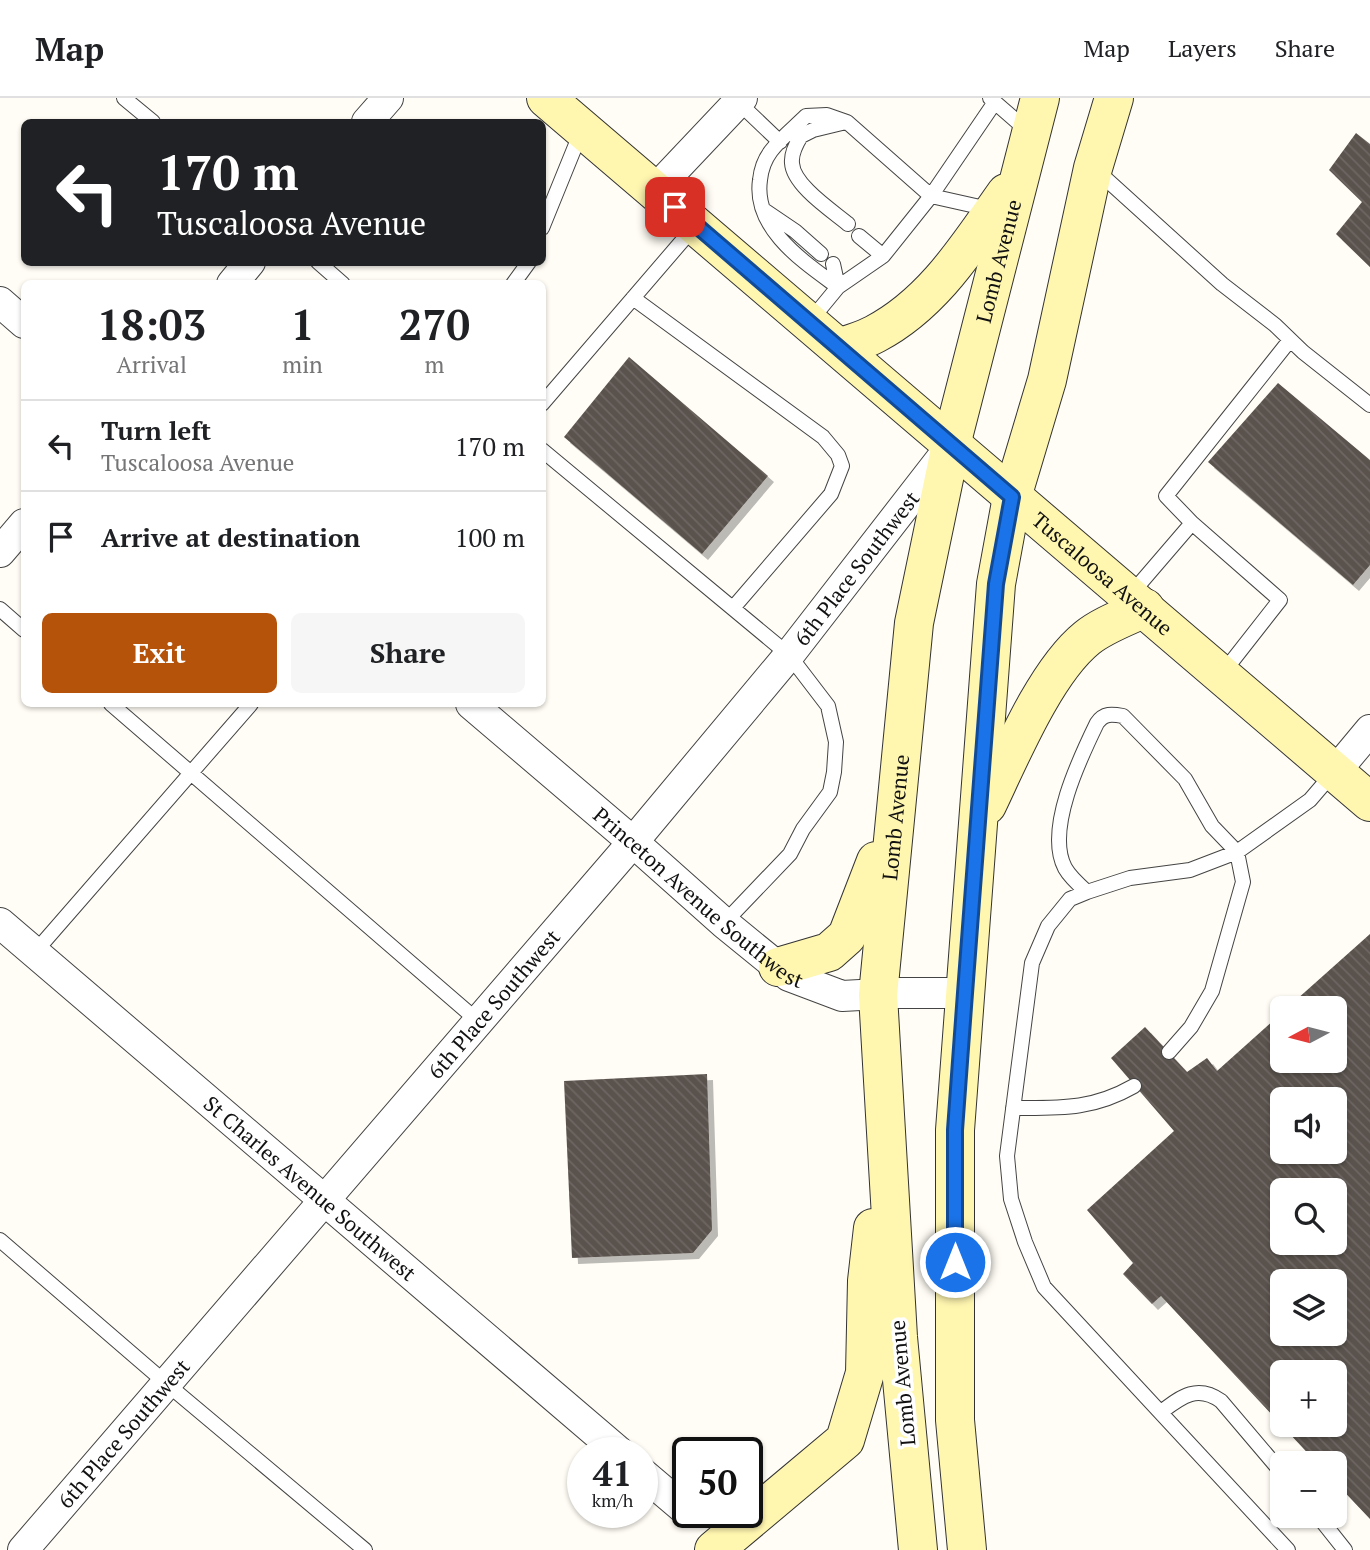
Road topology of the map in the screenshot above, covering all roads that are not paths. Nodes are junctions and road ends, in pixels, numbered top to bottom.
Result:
1 (124, 98) edge
2 (388, 98) edge
3 (546, 98) edge
4 (1114, 98) edge
5 (740, 100) edge
6 (992, 100) edge
7 (1035, 115) edge
8 (149, 119) edge
9 (370, 119) edge
10 (847, 122) junction
11 (582, 129) junction
12 (780, 142) junction
13 (1094, 168) junction
14 (1018, 177) junction
15 (655, 190) junction
16 (931, 196) junction
17 (760, 207) junction
18 (994, 210) junction
19 (546, 218) edge
20 (848, 224) dead end
21 (696, 225) junction
22 (859, 236) dead end
23 (821, 254) dead end
24 (883, 256) junction
25 (833, 264) dead end
26 (247, 266) edge
27 (323, 266) edge
28 (527, 266) edge
29 (235, 280) edge
30 (338, 280) edge
31 (516, 280) edge
32 (838, 287) junction
33 (633, 298) junction
34 (0, 302) edge
35 (21, 320) edge
36 (810, 322) junction
37 (1290, 340) junction
38 (840, 348) junction
39 (546, 399) edge
40 (1370, 405) edge
41 (951, 445) junction
42 (546, 453) edge
43 (1012, 497) junction
44 (1192, 523) junction
45 (21, 528) edge
46 (0, 552) edge
47 (1137, 602) junction
48 (733, 608) junction
49 (0, 609) edge
50 (21, 627) edge
51 (789, 655) junction
52 (1222, 674) junction
53 (114, 707) edge
54 (248, 707) edge
55 (475, 707) edge
56 (1370, 730) edge
57 (899, 771) junction
58 (1335, 772) junction
59 (191, 773) junction
60 (1370, 802) edge
61 (978, 822) junction
62 (633, 842) junction
63 (1237, 852) junction
64 (1087, 892) junction
65 (0, 923) edge
66 (723, 923) junction
67 (35, 952) junction
68 (778, 967) junction
69 (965, 993) junction
70 (878, 995) junction
71 (478, 1021) junction
72 (1169, 1052) dead end
73 (1134, 1086) dead end
74 (1013, 1108) junction
75 (886, 1121) junction
76 (326, 1200) junction
77 (0, 1240) edge
78 (166, 1384) junction
79 (1161, 1412) junction
80 (602, 1437) edge
81 (1270, 1459) edge
82 (658, 1487) edge
83 (672, 1498) edge
84 (702, 1528) edge
85 (1328, 1528) edge
86 (0, 1546) edge
87 (718, 1546) edge
88 (4, 1550) edge
89 (23, 1550) edge
90 (365, 1550) edge
91 (918, 1550) edge
92 (967, 1550) edge
93 (1287, 1550) edge
94 (1345, 1550) edge

1 - 8 lane
2 - 9 street
3 - 11 main road, Tuscaloosa Avenue
4 - 13 main road
5 - 12 lane
5 - 15 street
6 - 7 lane
6 - 16 lane
7 - 14 main road, Lomb Avenue
10 - 12 lane
10 - 16 lane
10 - 20 lane
11 - 15 main road, Tuscaloosa Avenue
11 - 19 lane
12 - 17 lane
13 - 37 lane
13 - 43 main road
14 - 18 main road
14 - 41 main road, Lomb Avenue
15 - 21 main road, Tuscaloosa Avenue
16 - 18 lane
16 - 24 lane
17 - 23 lane
17 - 32 lane
18 - 38 main road
21 - 33 lane
21 - 36 main road, Tuscaloosa Avenue
22 - 24 lane
24 - 32 lane
25 - 32 lane
26 - 29 street
27 - 30 lane
28 - 31 lane
32 - 36 lane
33 - 39 lane
33 - 48 lane
34 - 35 street
36 - 38 main road, Tuscaloosa Avenue
37 - 40 lane
37 - 44 lane
38 - 41 main road, Tuscaloosa Avenue
41 - 43 main road, Tuscaloosa Avenue
41 - 51 street, 6th Place Southwest
41 - 57 main road, Lomb Avenue
42 - 48 lane
43 - 47 main road, Tuscaloosa Avenue
43 - 61 main road
44 - 47 lane
44 - 52 lane
45 - 46 street
47 - 52 main road, Tuscaloosa Avenue
47 - 61 main road
48 - 51 lane
49 - 50 lane
51 - 62 street, 6th Place Southwest
51 - 66 lane
52 - 58 main road, Tuscaloosa Avenue
53 - 59 lane
54 - 59 lane
55 - 62 street, Princeton Avenue Southwest
56 - 58 street
57 - 68 main road
57 - 70 main road, Lomb Avenue
58 - 60 main road, Tuscaloosa Avenue
58 - 63 lane
59 - 67 lane
59 - 71 lane
61 - 69 main road
62 - 66 street, Princeton Avenue Southwest
62 - 71 street, 6th Place Southwest
63 - 64 lane
63 - 64 lane
63 - 72 lane
64 - 74 lane
65 - 67 street, St Charles Avenue Southwest
66 - 68 street, Princeton Avenue Southwest
67 - 76 street, St Charles Avenue Southwest
68 - 70 street, Princeton Avenue Southwest
69 - 70 street, Princeton Avenue Southwest
69 - 92 main road
70 - 75 main road, Lomb Avenue
71 - 76 street, 6th Place Southwest
73 - 74 lane
74 - 79 lane
75 - 87 main road
75 - 91 main road, Lomb Avenue
76 - 78 street, 6th Place Southwest
76 - 80 street, St Charles Avenue Southwest
77 - 78 lane
78 - 89 street, 6th Place Southwest
78 - 90 lane
79 - 81 lane
79 - 93 lane
82 - 83 street
84 - 87 street
85 - 94 lane
86 - 88 street

